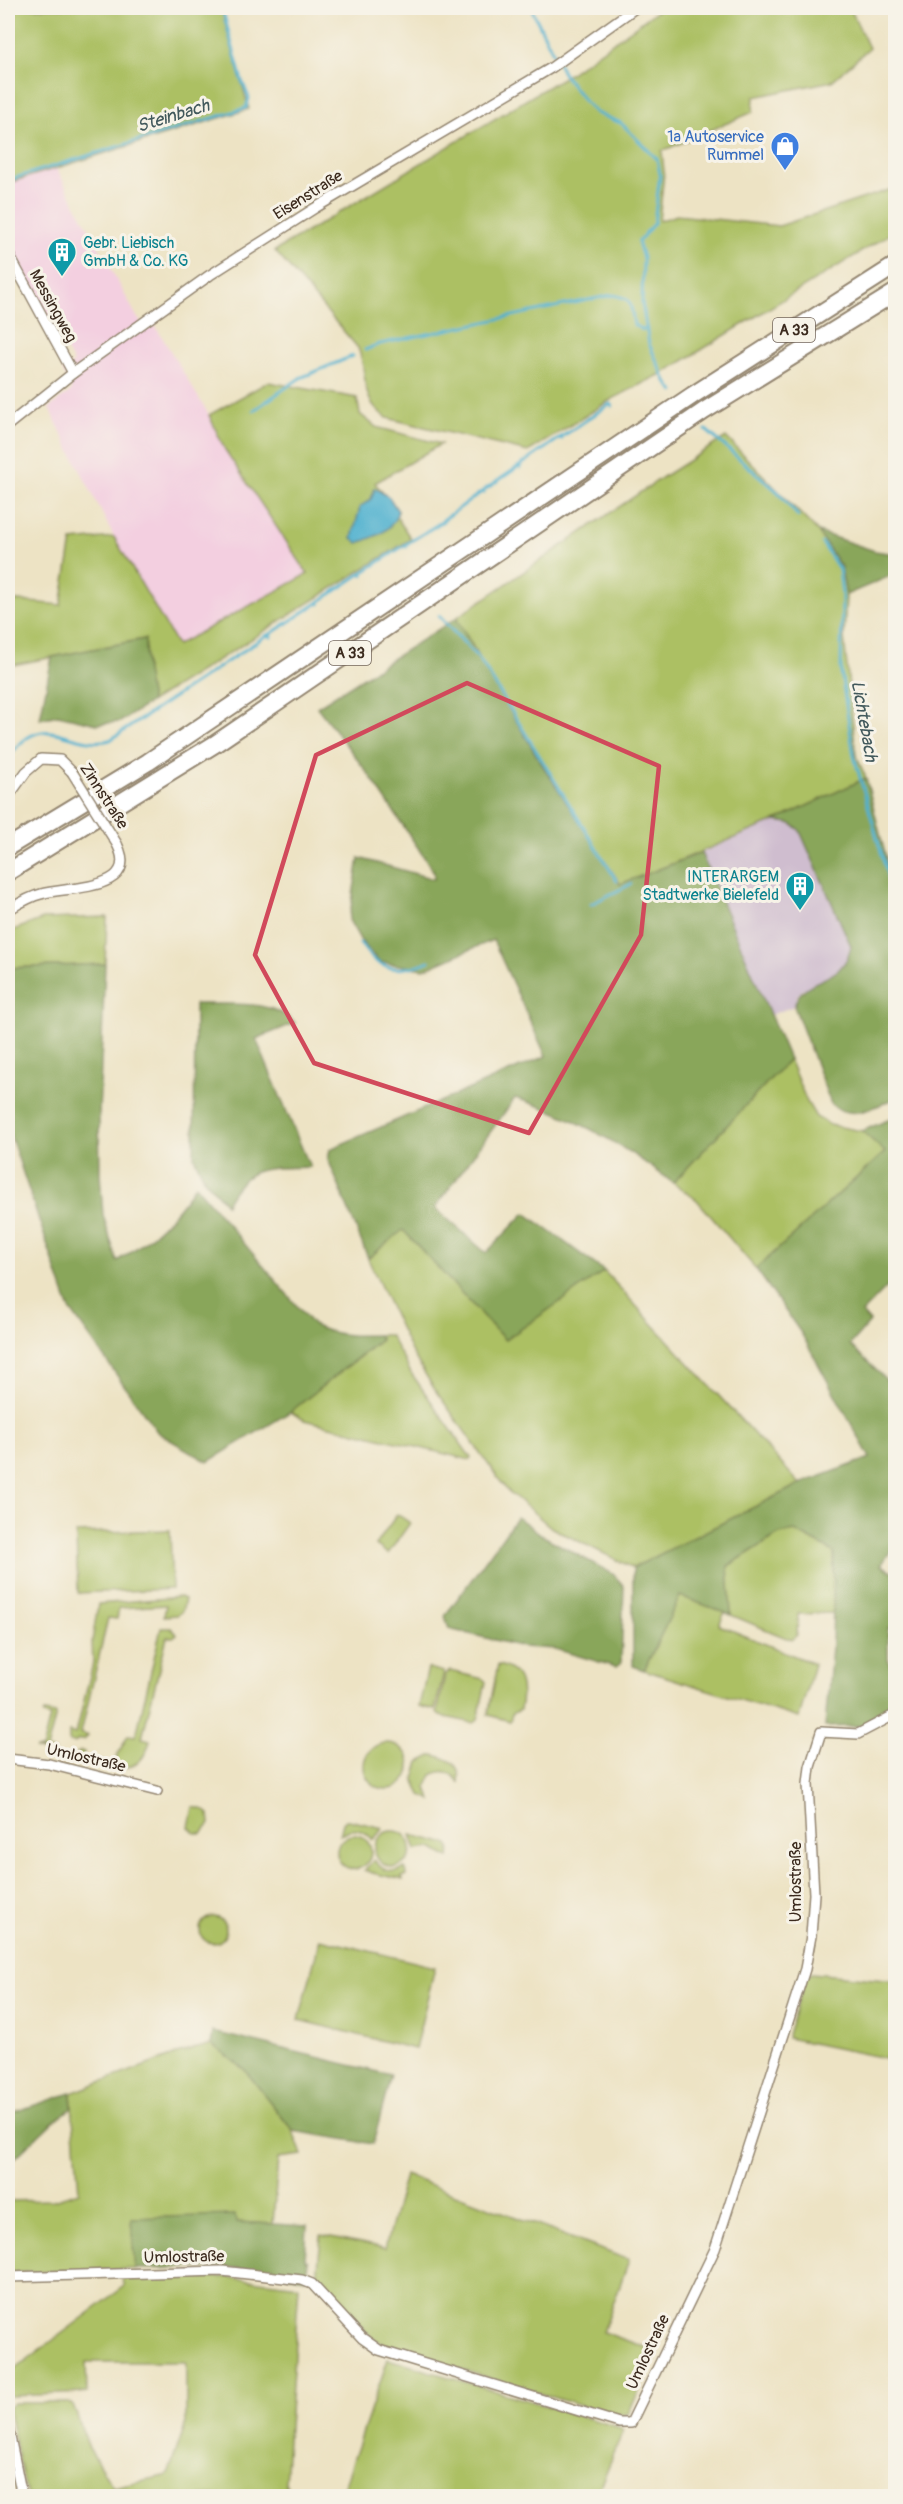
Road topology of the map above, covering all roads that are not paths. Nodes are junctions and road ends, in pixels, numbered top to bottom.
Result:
1 (635, 8) edge
2 (8, 254) edge
3 (896, 265) edge
4 (896, 292) edge
5 (73, 373) junction
6 (8, 425) edge
7 (8, 797) edge
8 (8, 847) edge
9 (8, 872) edge
10 (8, 910) edge
11 (896, 1713) edge
12 (8, 1759) edge
13 (158, 1791) dead end
14 (8, 2277) edge
15 (8, 2427) edge
16 (22, 2496) edge

1 - 5 street, Eisenstraße
2 - 5 street, Messingweg
3 - 8 highway, A 33
4 - 9 highway, A 33
5 - 6 street, Eisenstraße
7 - 10 street, Zinnstraße, bridge
11 - 14 street, Umlostraße
12 - 13 street, Umlostraße
15 - 16 street

